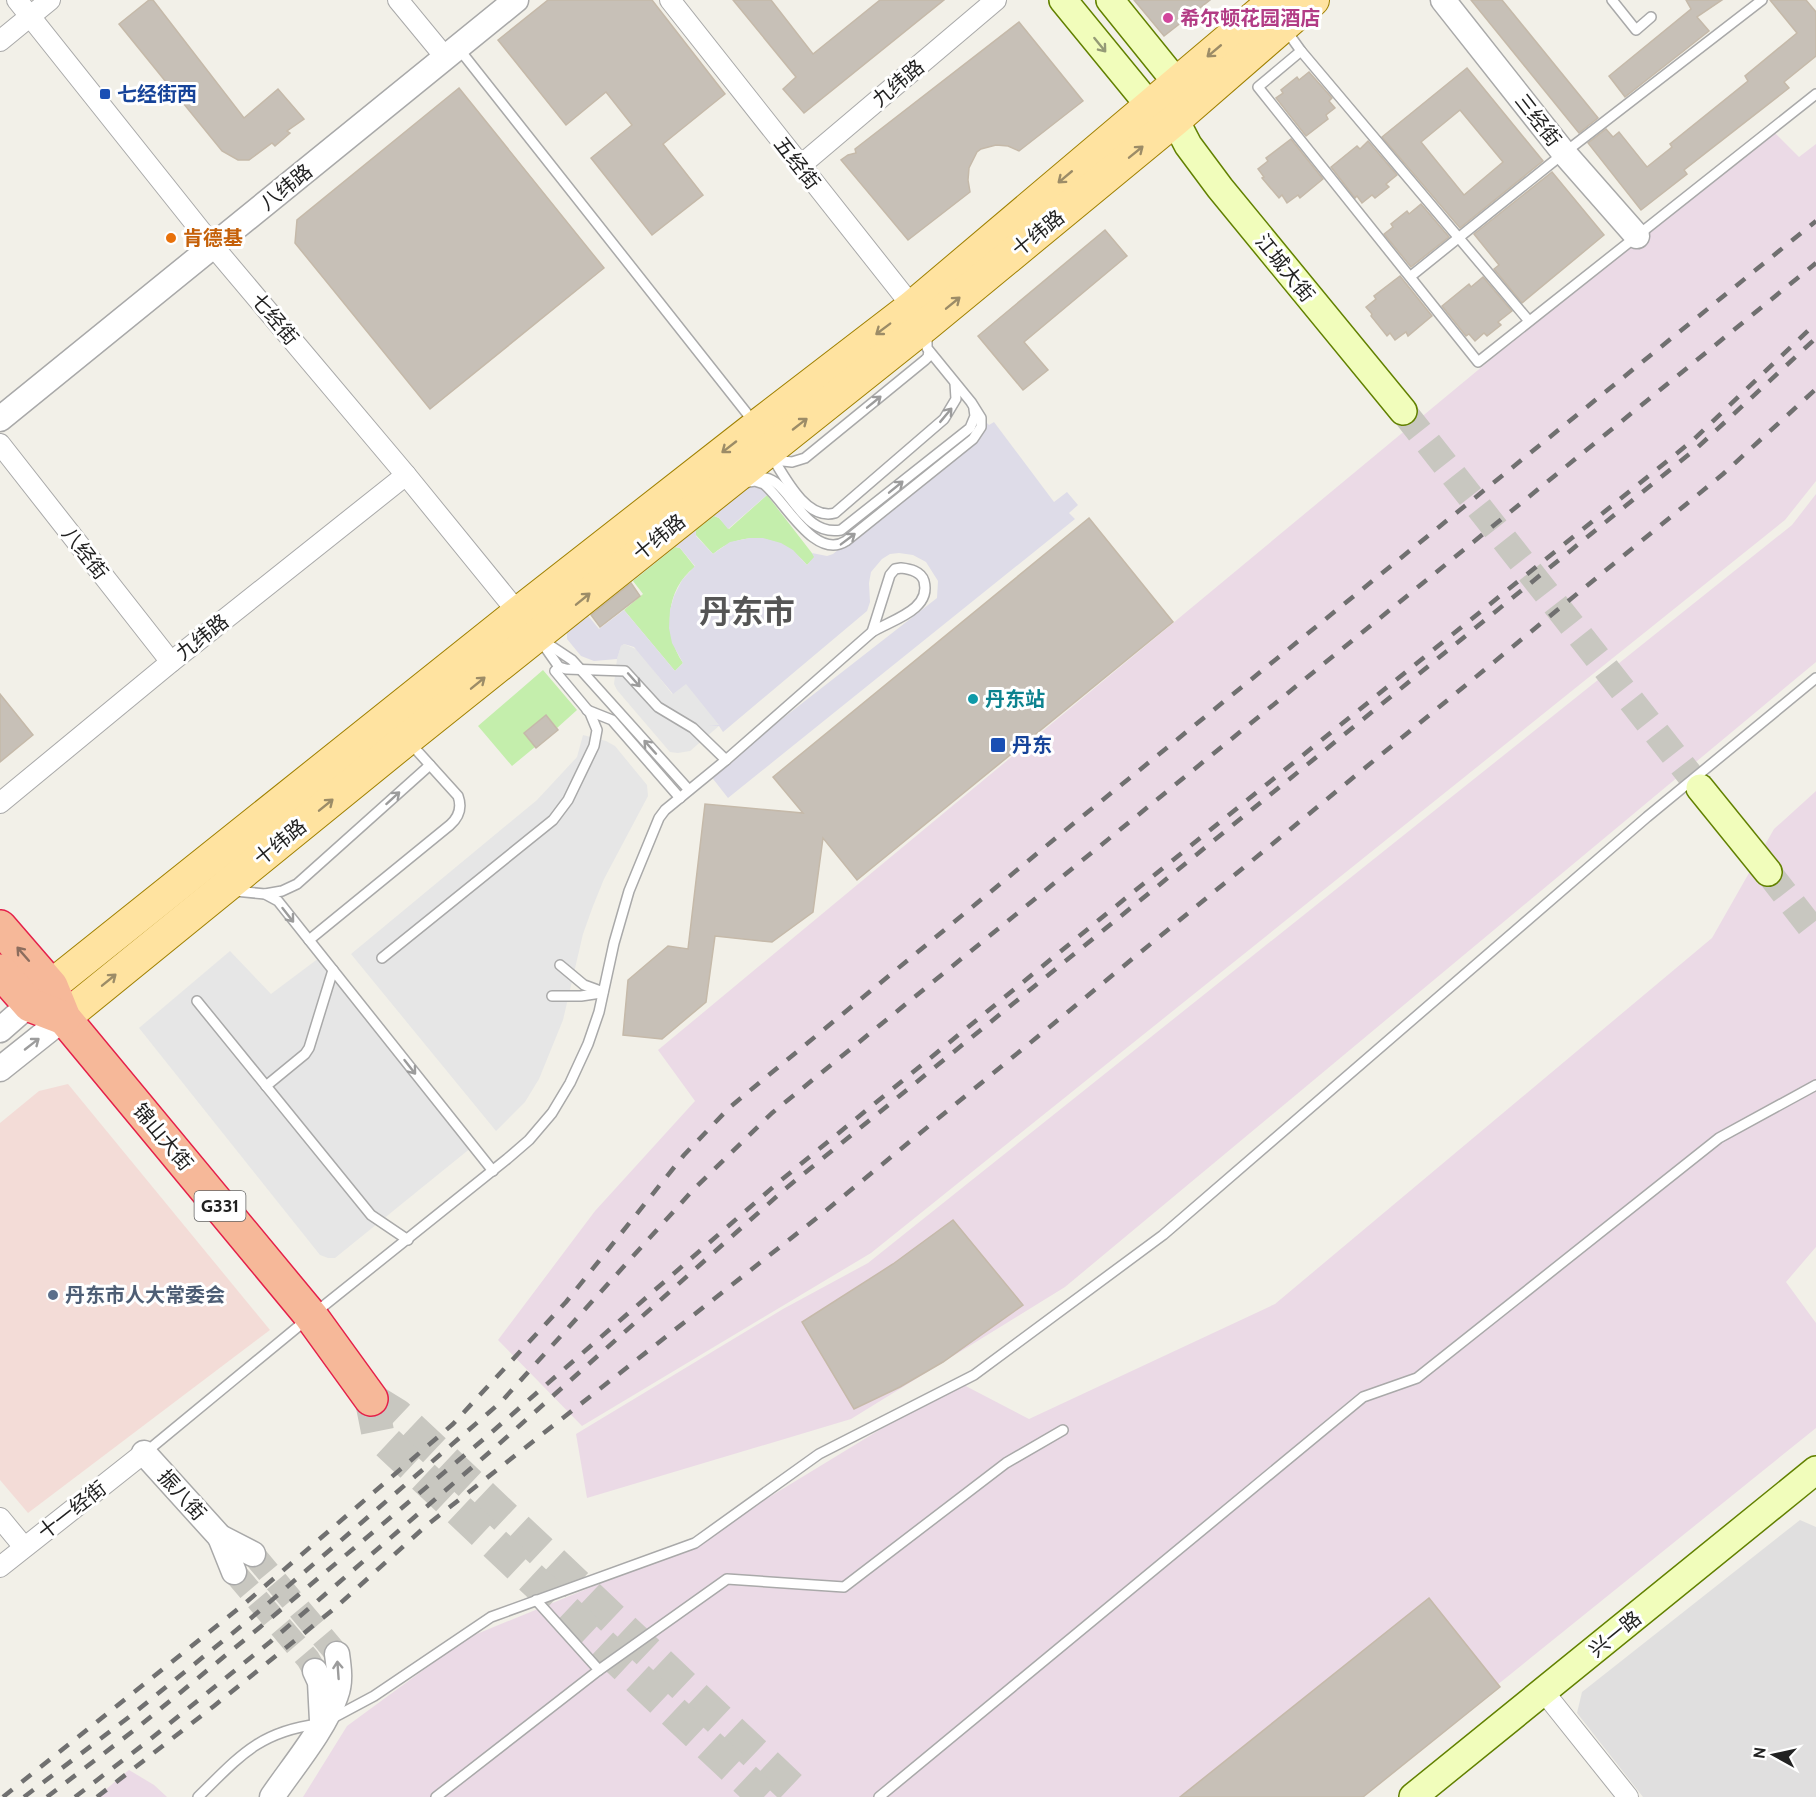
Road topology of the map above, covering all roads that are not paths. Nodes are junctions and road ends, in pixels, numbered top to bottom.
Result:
1 (16, 0) edge
2 (50, 0) edge
3 (398, 0) edge
4 (516, 0) edge
5 (669, 0) edge
6 (996, 0) edge
7 (1062, 0) edge
8 (1110, 0) edge
9 (1313, 0) edge
10 (1443, 0) edge
11 (1612, 0) edge
12 (1762, 0) edge
13 (1279, 13) edge
14 (30, 16) junction
15 (1652, 17) dead end
16 (0, 40) edge
17 (1301, 51) junction
18 (451, 52) junction
19 (1177, 82) junction
20 (1816, 94) edge
21 (1162, 112) junction
22 (1564, 153) junction
23 (800, 166) junction
24 (1637, 236) junction
25 (1459, 238) junction
26 (213, 246) junction
27 (1411, 276) junction
28 (1530, 321) junction
29 (923, 327) junction
30 (955, 383) junction
31 (971, 402) junction
32 (1403, 411) tunnel mouth
33 (0, 419) edge
34 (765, 442) junction
35 (0, 444) edge
36 (406, 475) junction
37 (748, 482) junction
38 (715, 492) junction
39 (527, 624) junction
40 (872, 632) junction
41 (171, 662) junction
42 (559, 667) junction
43 (580, 669) junction
44 (1816, 678) edge
45 (587, 710) junction
46 (407, 740) junction
47 (726, 760) junction
48 (430, 765) junction
49 (1700, 788) tunnel mouth
50 (689, 790) junction
51 (680, 798) junction
52 (0, 803) edge
53 (1768, 872) tunnel mouth
54 (218, 893) junction
55 (264, 894) junction
56 (0, 927) edge
57 (309, 940) junction
58 (382, 958) dead end
59 (561, 965) dead end
60 (333, 970) junction
61 (0, 971) edge
62 (603, 992) junction
63 (40, 995) junction
64 (552, 996) dead end
65 (197, 1001) dead end
66 (64, 1018) junction
67 (0, 1030) edge
68 (0, 1069) edge
69 (1816, 1085) edge
70 (266, 1086) junction
71 (493, 1171) junction
72 (408, 1239) junction
73 (311, 1316) junction
74 (371, 1399) dead end
75 (1063, 1430) dead end
76 (144, 1453) junction
77 (1812, 1482) edge
78 (0, 1518) edge
79 (220, 1537) junction
80 (24, 1547) junction
81 (253, 1554) tunnel mouth
82 (0, 1567) edge
83 (234, 1572) tunnel mouth
84 (536, 1600) junction
85 (337, 1654) tunnel mouth
86 (599, 1670) junction
87 (315, 1671) tunnel mouth
88 (1544, 1692) junction
89 (322, 1724) junction
90 (198, 1797) edge
91 (272, 1797) edge
92 (436, 1797) edge
93 (879, 1797) edge
94 (1413, 1797) edge
95 (1628, 1797) edge

1 - 14 street, 七经街
2 - 14 street
3 - 18 street
4 - 18 street, 八纬路
5 - 23 street, 五经街
6 - 23 street, 九纬路
7 -> 21 main road, 江城大街
8 - 19 main road
9 - 13 main road, 十纬路
10 - 22 street, 三经街
11 - 15 lane
12 - 22 lane
13 - 17 lane
13 -> 19 main road, 十纬路
13 - 21 main road, 十纬路
14 - 16 street
14 - 26 street, 七经街
17 - 25 lane
17 - 27 lane
18 - 26 street, 八纬路
18 - 34 lane
19 - 21 main road, 十纬路
20 - 24 lane
21 - 29 main road, 十纬路
21 - 32 main road, 江城大街
22 - 24 street, 三经街
22 - 25 lane
23 - 29 street, 五经街
24 - 28 lane
25 - 27 lane
25 - 28 lane
26 - 33 street, 八纬路
26 - 36 street, 七经街
27 - 28 lane
29 - 30 lane
29 - 34 main road, 十纬路
34 -> 29 lane
30 - 31 lane
34 -> 30 lane
37 -> 31 lane
37 -> 31 lane
34 - 38 main road, 十纬路
34 -> 39 main road, 十纬路
35 - 41 street, 八经街
36 - 39 street, 七经街
36 - 41 street, 九纬路
37 - 38 lane
39 -> 38 main road, 十纬路
39 - 42 lane
39 - 43 lane
46 -> 39 main road, 十纬路
39 - 63 main road, 十纬路
40 - 40 lane
40 - 47 lane
41 - 52 street, 九纬路
42 - 43 lane
42 - 45 lane
43 -> 47 lane
50 -> 43 lane
44 - 84 lane
45 - 51 lane
45 - 58 lane
46 - 48 lane
54 -> 46 main road, 十纬路
47 - 50 lane
55 -> 48 lane
48 - 57 lane
49 - 53 main road
50 - 51 lane
51 - 62 lane
54 - 55 lane
66 -> 54 main road, 十纬路
55 -> 57 lane
63 -> 56 highway, 锦山大街 / G331
57 - 60 lane
59 - 62 lane
60 - 70 lane
60 -> 71 lane
61 - 63 highway, 锦山大街 / G331
62 - 64 lane
62 - 71 lane
63 - 66 highway, 锦山大街 / G331
63 - 67 street, 十纬路
65 - 70 lane
68 -> 66 street, 十纬路
66 - 73 highway, 锦山大街 / G331
69 - 93 lane
70 - 72 lane
71 - 72 lane
72 - 73 lane
73 - 74 highway, 锦山大街 / G331
73 - 76 lane
75 - 86 lane
76 - 79 street, 振八街
76 - 80 street, 十一经街
77 - 88 main road, 兴一路
78 - 80 street
79 - 81 street, 振八街
79 - 83 street, 振八街
80 - 82 street, 十一经街
84 - 86 lane
84 - 89 lane
89 -> 85 street
86 - 92 lane
87 - 89 street
88 - 94 main road, 兴一路
88 - 95 street
89 - 90 lane
89 - 91 street

